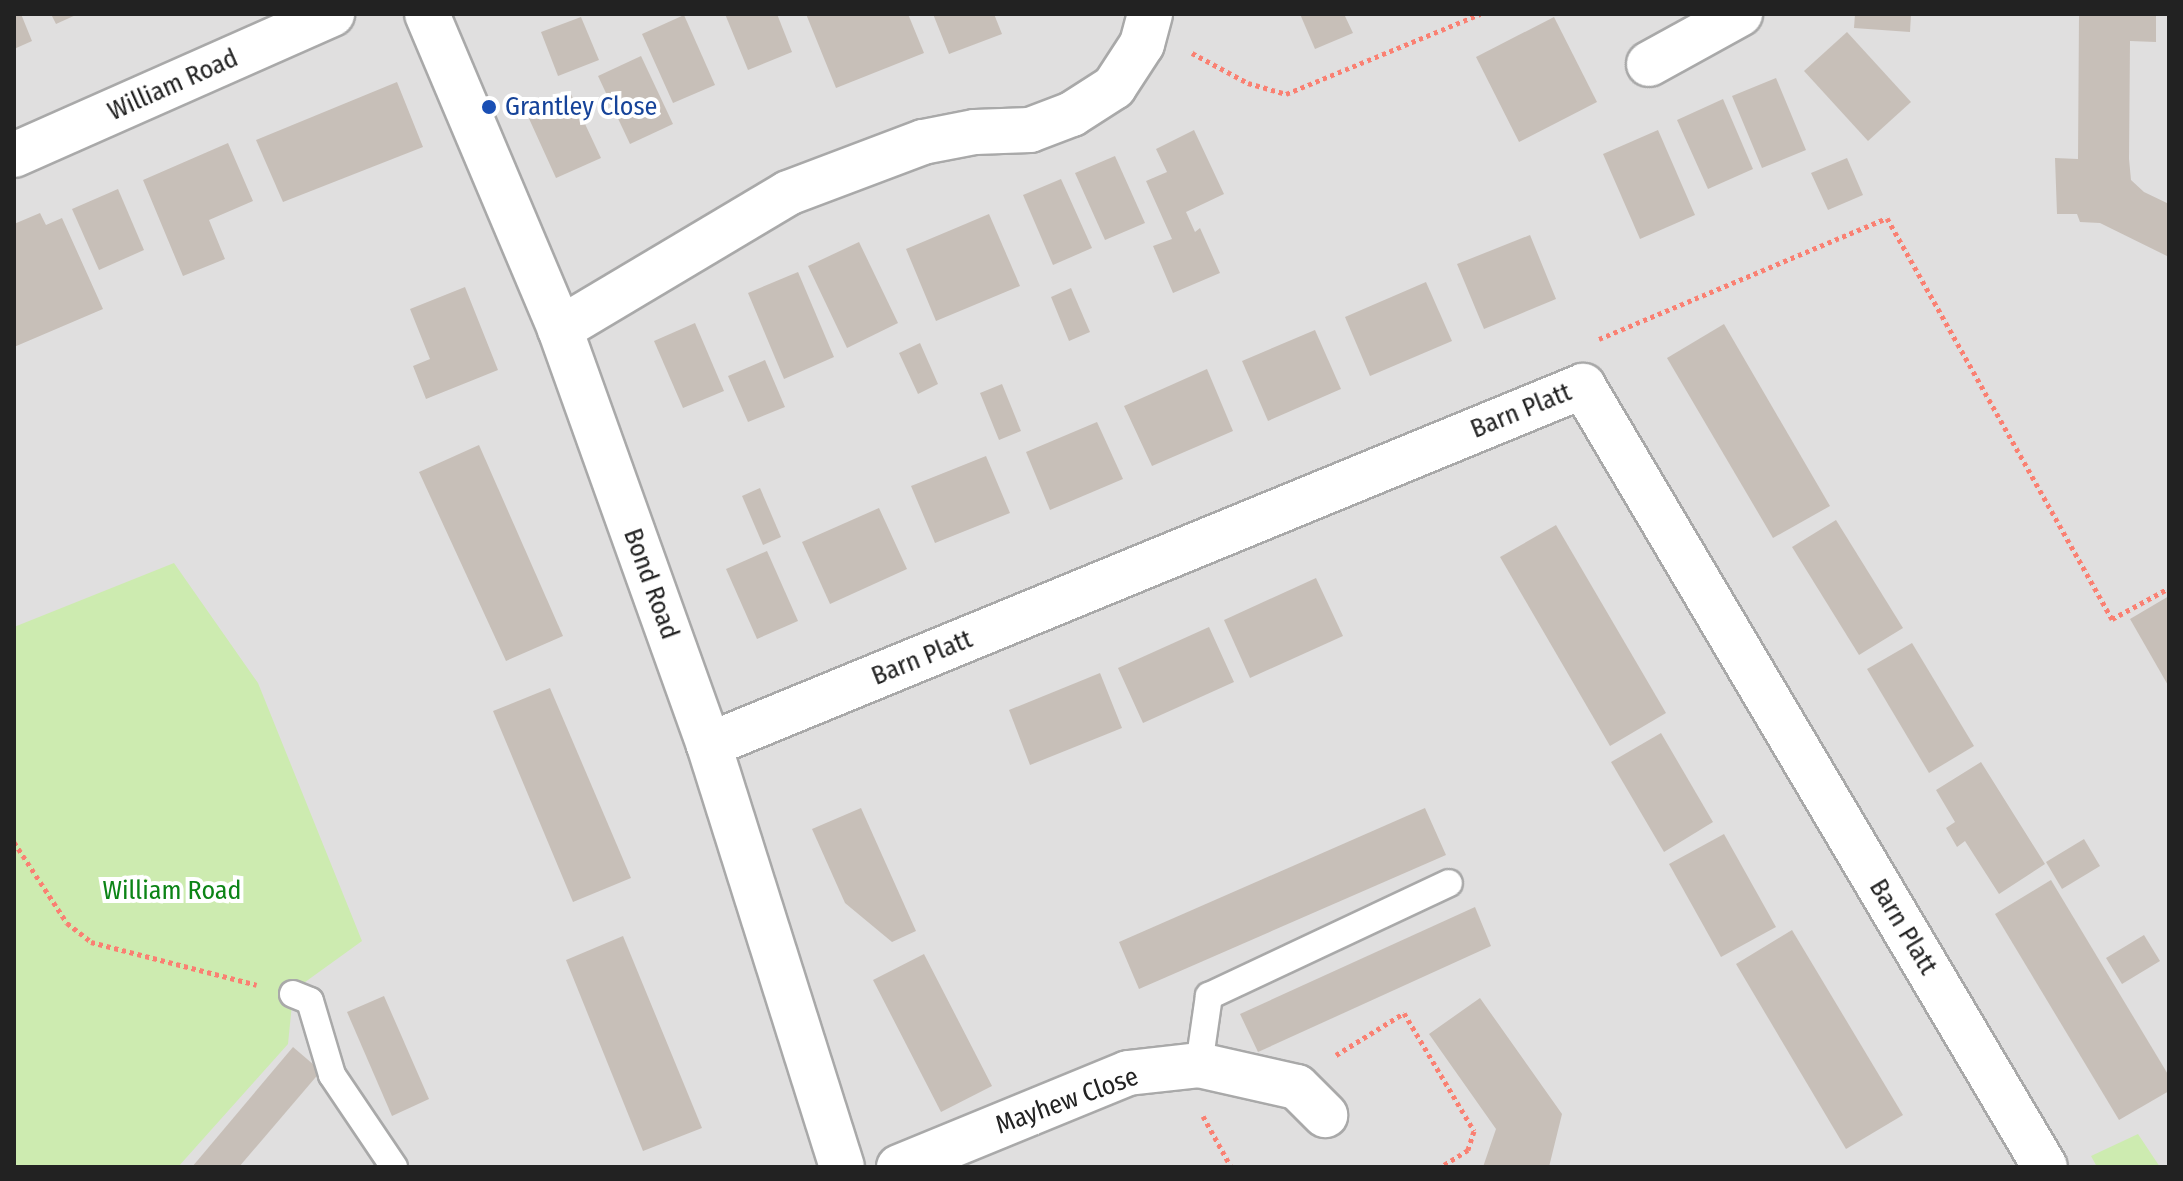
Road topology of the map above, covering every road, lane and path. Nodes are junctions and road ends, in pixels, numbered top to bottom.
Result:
1 (332, 14) edge
2 (427, 14) edge
3 (1480, 14) edge
4 (1737, 15) edge
5 (1149, 22) edge
6 (1649, 64) dead end
7 (14, 155) edge
8 (560, 329) junction
9 (1583, 386) junction
10 (2169, 588) edge
11 (709, 745) junction
12 (14, 842) edge
13 (1449, 883) dead end
14 (293, 994) joint
15 (1199, 1065) junction
16 (1311, 1101) joint
17 (394, 1167) edge
18 (842, 1167) edge
19 (899, 1167) edge
20 (1441, 1167) edge
21 (2045, 1167) edge

1 - 7 street, William Road
2 - 8 street, Bond Road
3 - 5 path
4 - 6 street
5 - 8 street
8 - 11 street, Bond Road
9 - 10 path
9 - 11 street, Barn Platt
9 - 21 street, Barn Platt
11 - 18 street, Bond Road
12 - 14 path
13 - 15 lane
14 - 17 lane
15 - 16 street, Mayhew Close
15 - 19 street, Mayhew Close
16 - 20 path

